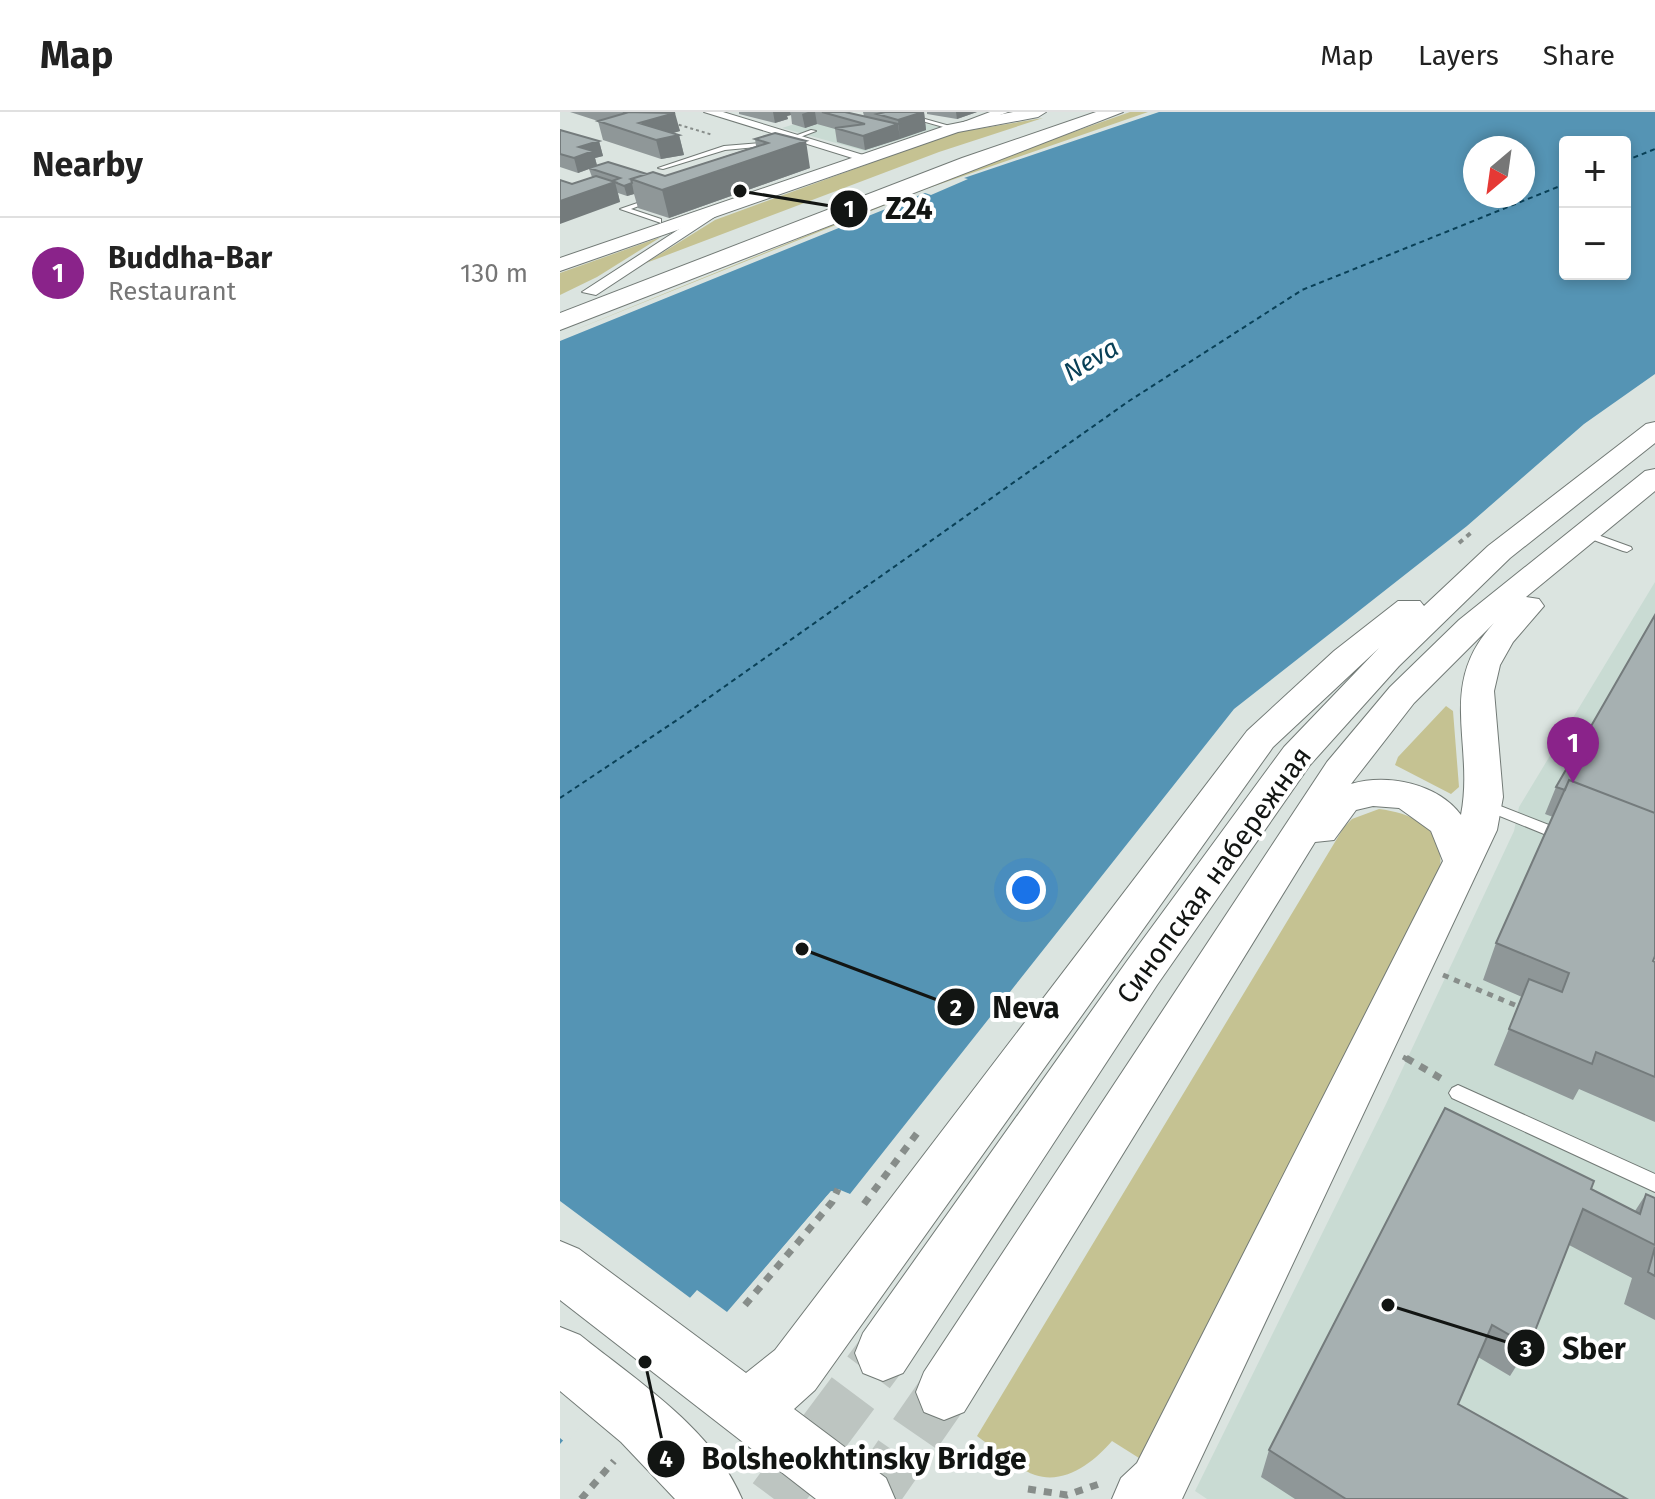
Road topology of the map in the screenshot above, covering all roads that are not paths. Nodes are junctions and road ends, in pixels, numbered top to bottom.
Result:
1 (710, 112) edge
2 (893, 112) edge
3 (918, 112) edge
4 (1002, 112) edge
5 (1038, 112) edge
6 (1078, 112) edge
7 (1114, 112) edge
8 (906, 116) junction
9 (954, 128) junction
10 (807, 140) junction
11 (867, 158) junction
12 (661, 168) edge
13 (668, 198) edge
14 (712, 214) junction
15 (658, 221) edge
16 (560, 265) edge
17 (590, 292) junction
18 (560, 303) edge
19 (560, 322) edge
20 (1655, 430) edge
21 (1655, 477) edge
22 (1587, 534) junction
23 (1627, 549) dead end
24 (1556, 559) junction
25 (1464, 562) junction
26 (1485, 805) junction
27 (1549, 831) edge
28 (1463, 861) junction
29 (1275, 877) junction
30 (1458, 1093) dead end
31 (1655, 1183) edge
32 (560, 1267) edge
33 (883, 1353) tunnel mouth
34 (560, 1355) edge
35 (944, 1392) tunnel mouth
36 (726, 1394) junction
37 (672, 1473) edge
38 (1143, 1488) edge
39 (865, 1499) edge

1 - 10 street
2 - 8 lane
3 - 8 lane
4 - 9 street
5 - 9 main road
6 - 17 main road
7 - 19 main road
8 - 9 lane
9 - 11 main road
10 - 11 street
10 - 12 lane
11 - 14 main road
13 - 15 lane
14 - 16 main road
14 - 17 street
17 - 18 main road
20 - 25 main road, Синопская набережная
21 - 22 main road, Синопская набережная
22 - 23 lane
22 - 24 main road, Синопская набережная
24 - 26 main road
24 - 29 main road, Синопская набережная
25 - 33 main road, Синопская набережная
25 - 36 main road
26 - 27 lane
26 - 28 main road
28 - 29 main road
28 - 38 main road
29 - 35 main road, Синопская набережная
30 - 31 lane
32 - 36 main road
34 - 37 main road
36 - 39 main road

